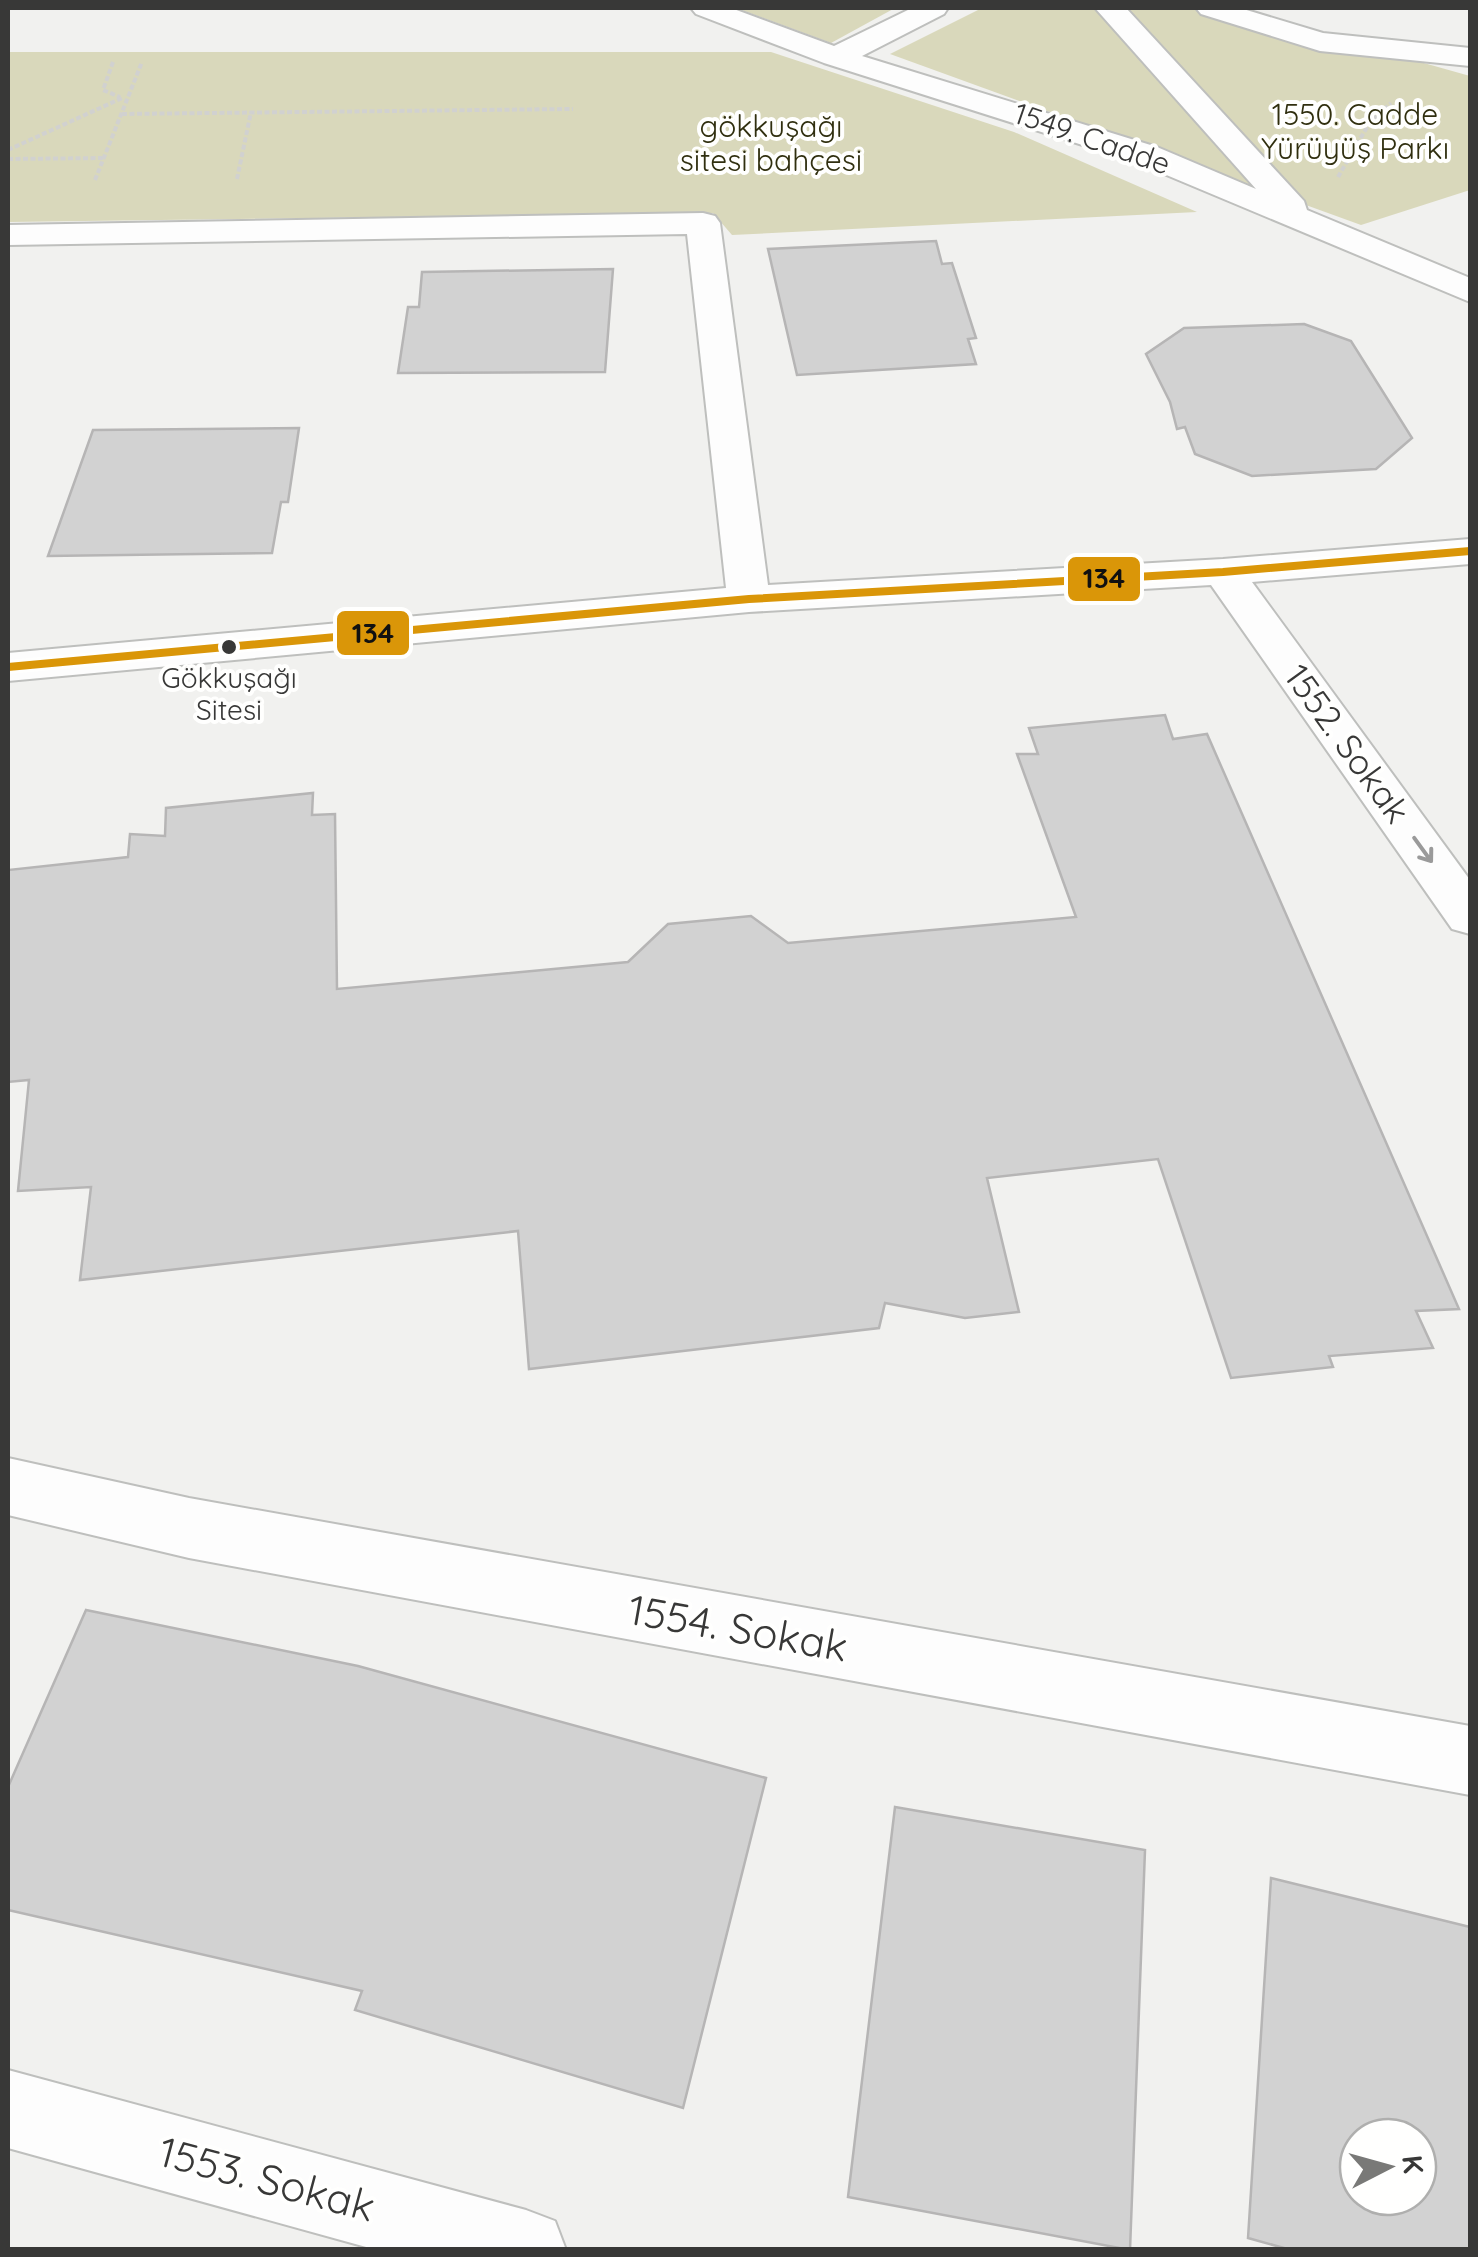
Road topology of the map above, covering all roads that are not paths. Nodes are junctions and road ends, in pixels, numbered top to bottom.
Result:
1 (706, 8) edge
2 (934, 8) edge
3 (1110, 8) edge
4 (1211, 8) edge
5 (835, 56) junction
6 (1456, 57) edge
7 (1304, 221) junction
8 (8, 235) edge
9 (1470, 291) edge
10 (1470, 551) edge
11 (1222, 572) junction
12 (749, 599) junction
13 (8, 667) edge
14 (1470, 916) edge
15 (8, 1487) edge
16 (1470, 1761) edge
17 (8, 2108) edge
18 (526, 2250) edge

1 - 5 street, 1549. Cadde
2 - 5 street
3 - 7 street
4 - 6 street
5 - 7 street, 1549. Cadde
7 - 9 street, 1549. Cadde
8 - 12 street
10 - 11 street
11 - 12 street
11 -> 14 street, 1552. Sokak
12 - 13 street
15 - 16 street, 1554. Sokak
17 - 18 street, 1553. Sokak

